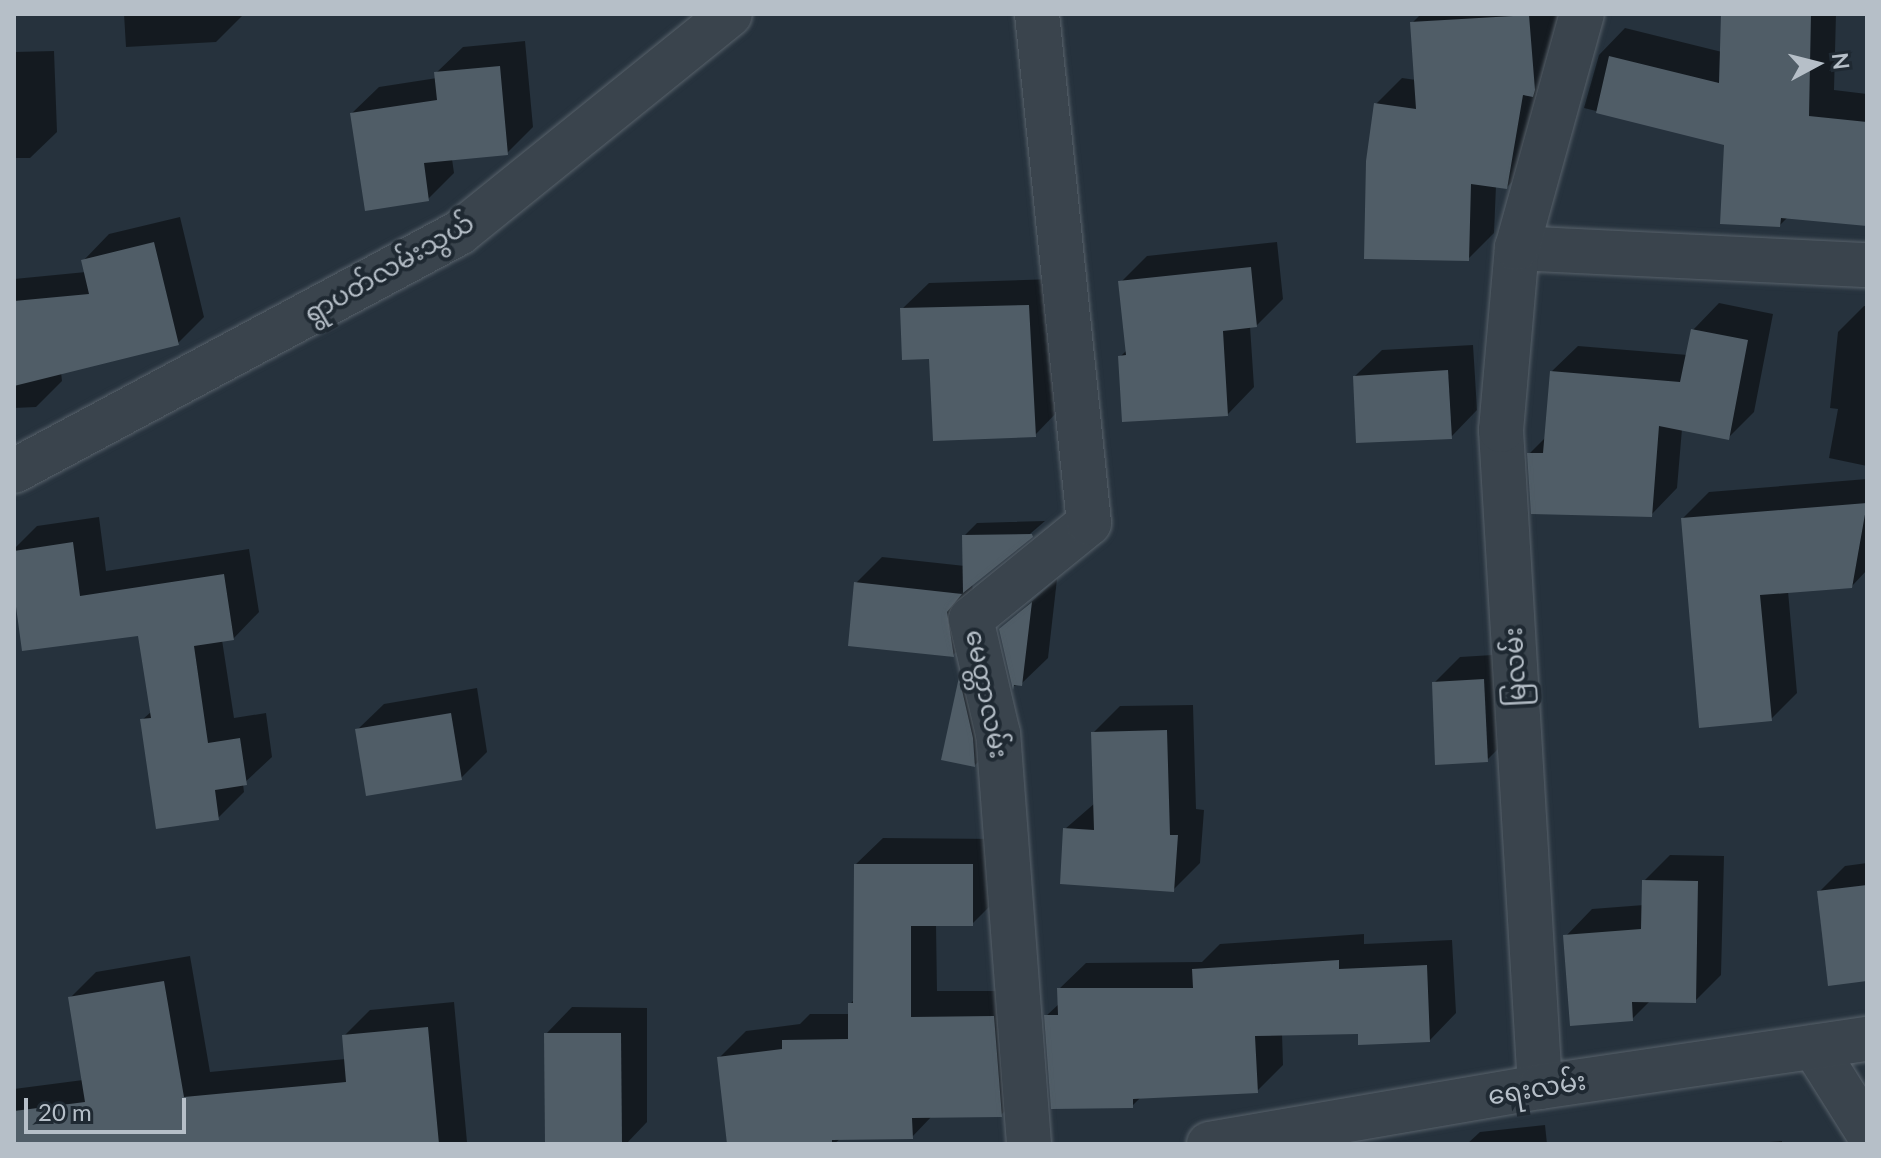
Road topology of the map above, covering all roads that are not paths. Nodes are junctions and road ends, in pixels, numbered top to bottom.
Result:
1 (730, 14) edge
2 (1037, 14) edge
3 (1582, 14) edge
4 (1517, 248) junction
5 (1867, 265) edge
6 (14, 471) edge
7 (1867, 1039) edge
8 (1814, 1047) junction
9 (1540, 1087) junction
10 (1867, 1131) edge
11 (1029, 1144) edge
12 (1209, 1144) edge

1 - 6 street, ရွာပတ်လမ်းသွယ်
2 - 11 street, မေတ္တာလမ်း
3 - 4 street, မြလမ်း
4 - 5 street
4 - 9 street, မြလမ်း
7 - 8 street, ရေးလမ်း
8 - 9 street, ရေးလမ်း
8 - 10 street
9 - 12 street, ရေးလမ်း

